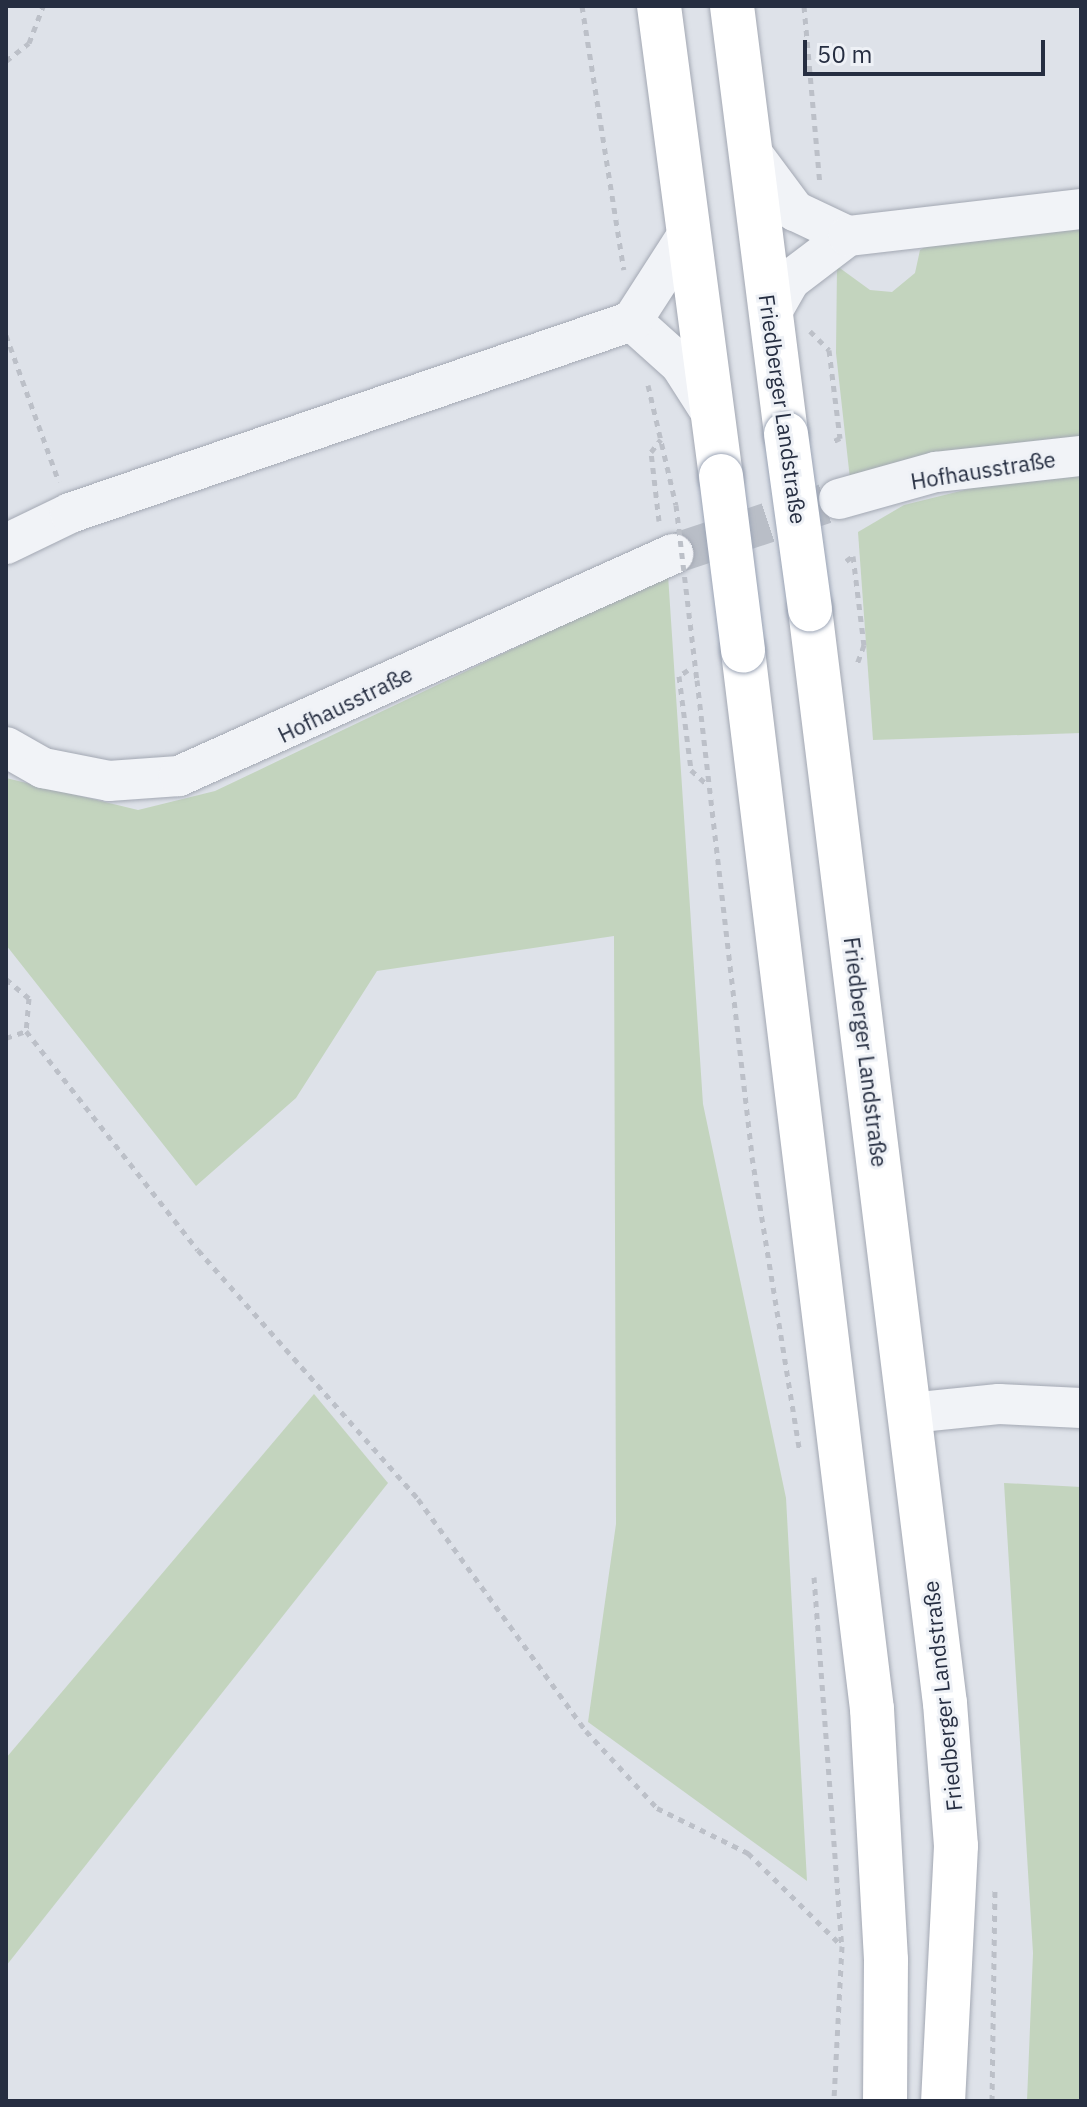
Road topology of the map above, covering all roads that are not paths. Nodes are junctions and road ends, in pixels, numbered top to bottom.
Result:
1 (659, 6) edge
2 (732, 6) edge
3 (751, 152) junction
4 (1081, 209) edge
5 (833, 230) junction
6 (688, 234) junction
7 (632, 321) junction
8 (790, 322) junction
9 (712, 414) junction
10 (1081, 456) edge
11 (839, 499) tunnel mouth
12 (666, 538) tunnel mouth
13 (6, 544) edge
14 (6, 747) edge
15 (1081, 1408) edge
16 (910, 1413) junction
17 (885, 2101) edge
18 (943, 2101) edge

1 - 6 main road
2 - 3 main road, Friedberger Landstraße
3 - 5 street
3 - 8 main road, Friedberger Landstraße
4 - 5 street
5 - 8 street
6 - 7 street
6 - 9 main road
7 - 9 street
7 - 13 street
8 - 16 main road, Friedberger Landstraße, bridge
9 - 17 main road, bridge
10 - 11 street, Hofhausstraße
12 - 14 street, Hofhausstraße
15 - 16 street
16 - 18 main road, Friedberger Landstraße

